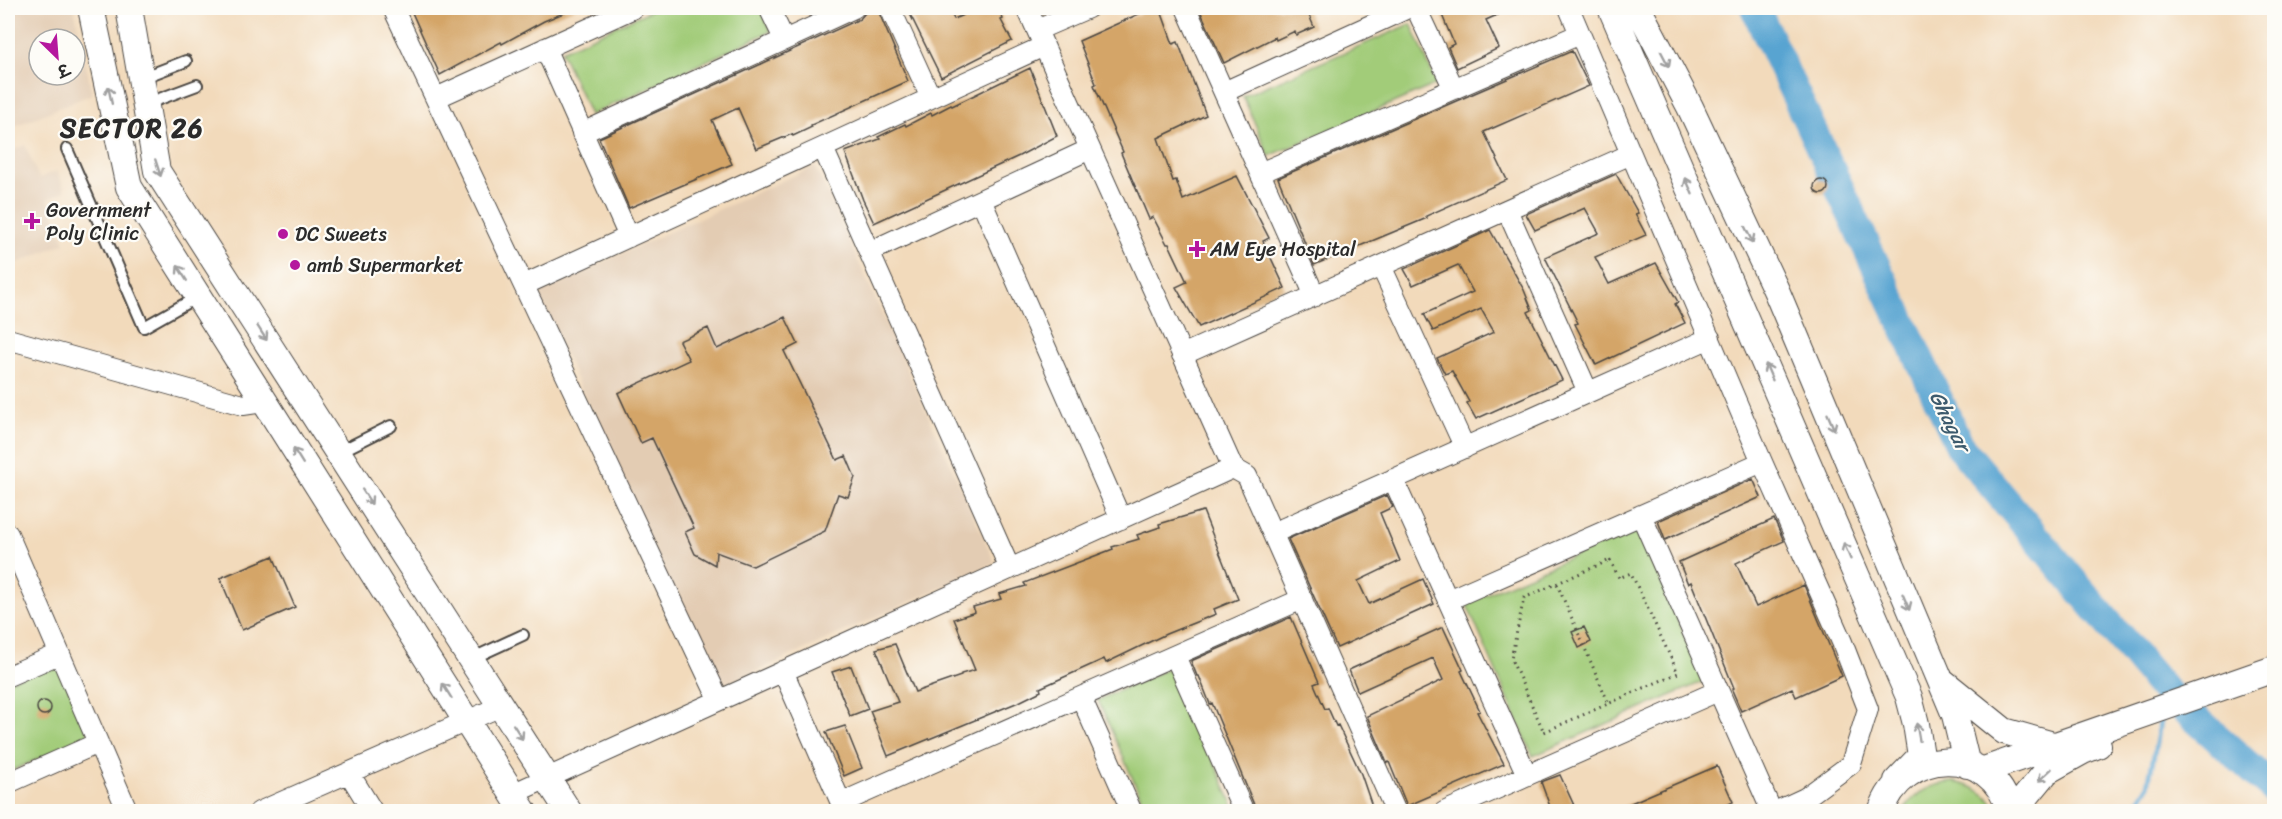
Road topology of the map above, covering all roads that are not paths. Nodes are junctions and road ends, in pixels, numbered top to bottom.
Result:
1 (92, 8) edge
2 (129, 8) edge
3 (393, 8) edge
4 (634, 8) edge
5 (769, 8) edge
6 (855, 8) edge
7 (890, 8) edge
8 (1027, 8) edge
9 (1088, 8) edge
10 (1186, 8) edge
11 (1408, 8) edge
12 (1416, 8) edge
13 (1569, 8) edge
14 (1611, 8) edge
15 (1638, 8) edge
16 (1580, 34) junction
17 (1040, 38) junction
18 (784, 39) junction
19 (545, 48) junction
20 (186, 61) dead end
21 (141, 78) junction
22 (197, 85) dead end
23 (1454, 89) junction
24 (1224, 92) junction
25 (436, 98) junction
26 (932, 98) junction
27 (146, 104) junction
28 (582, 133) junction
29 (823, 148) junction
30 (67, 149) dead end
31 (1090, 149) junction
32 (1631, 154) junction
33 (1260, 173) junction
34 (981, 200) junction
35 (1507, 210) junction
36 (629, 237) junction
37 (869, 252) junction
38 (1381, 266) junction
39 (524, 285) junction
40 (1315, 296) junction
41 (197, 297) junction
42 (1710, 338) junction
43 (8, 339) edge
44 (1182, 355) junction
45 (1587, 392) junction
46 (264, 402) junction
47 (391, 426) dead end
48 (1464, 448) junction
49 (338, 452) junction
50 (1762, 462) junction
51 (1233, 468) junction
52 (1393, 479) junction
53 (1641, 515) junction
54 (1120, 519) junction
55 (1273, 533) junction
56 (9, 542) edge
57 (1010, 569) junction
58 (1302, 599) junction
59 (1448, 600) junction
60 (523, 635) dead end
61 (60, 654) junction
62 (1174, 656) junction
63 (471, 659) junction
64 (2274, 669) edge
65 (783, 671) junction
66 (8, 676) edge
67 (1938, 677) junction
68 (2274, 685) edge
69 (1718, 691) junction
70 (1081, 697) junction
71 (719, 700) junction
72 (501, 706) junction
73 (467, 722) junction
74 (98, 743) junction
75 (2054, 745) junction
76 (1974, 768) junction
77 (349, 773) junction
78 (1527, 775) junction
79 (546, 777) junction
80 (8, 783) edge
81 (1883, 800) edge
82 (518, 802) edge
83 (843, 807) edge
84 (2009, 808) edge
85 (128, 812) edge
86 (259, 812) edge
87 (373, 812) edge
88 (569, 812) edge
89 (1131, 812) edge
90 (1244, 812) edge
91 (1396, 812) edge
92 (1444, 812) edge
93 (1773, 812) edge

41 -> 1 street
2 - 21 street
3 - 25 street
4 - 19 street
5 - 18 street
6 - 18 street
7 - 26 street
8 - 17 street
9 - 17 street
10 - 24 street
11 - 24 street
12 - 23 street
13 - 16 street
81 -> 14 street
15 -> 67 street
16 - 23 street
16 - 32 street
17 - 26 street
17 - 31 street
18 - 28 street
19 - 25 street
19 - 28 street
20 - 21 lane
21 - 27 street
22 - 27 lane
23 - 33 street
24 - 33 street
25 - 39 street
26 - 29 street
27 -> 49 street
28 - 36 street
29 - 36 street
29 - 37 street
30 - 41 lane
31 - 34 street
31 - 44 street
32 - 35 street
32 - 42 street
33 - 40 street
34 - 37 street
34 - 54 street
35 - 38 street
35 - 45 street
36 - 39 street
37 - 57 street
38 - 40 street
38 - 48 street
39 - 71 street
40 - 44 street
41 - 46 street
42 - 45 street
42 - 50 street
43 - 46 street
44 - 51 street
45 - 48 street
73 -> 46 street
47 - 49 lane
48 - 52 street
49 -> 63 street
50 - 53 street
50 - 93 street
51 - 54 street
51 - 55 street
52 - 55 street
52 - 59 street
53 - 59 street
53 - 69 street
54 - 57 street
55 - 58 street
56 - 61 street
57 - 65 street
58 - 62 street
58 - 91 street
59 - 78 street
60 - 63 lane
61 - 66 street
61 - 74 street
62 - 70 street
62 - 90 street
63 - 72 street
64 - 75 street
65 - 71 street
65 - 83 street
67 - 75 street
67 - 76 street
68 -> 84 street
69 - 78 street
69 - 93 street
70 - 83 street
70 - 89 street
71 - 79 street
72 - 73 street
72 -> 79 street
73 - 77 street
73 - 82 street
74 - 80 street
74 - 85 street
75 - 76 street
76 - 81 street
76 - 84 street
77 - 86 street
77 - 87 street
78 - 92 street
79 - 82 street
79 - 88 street

